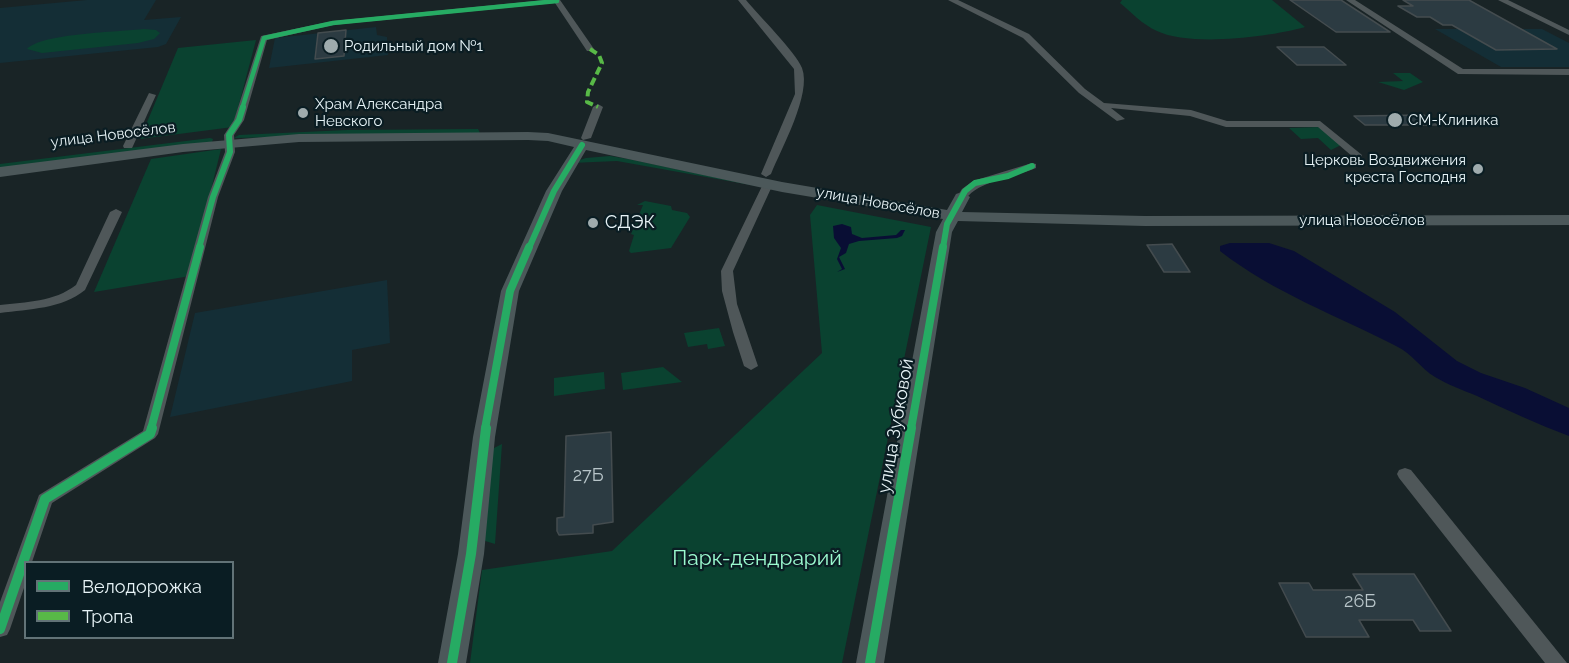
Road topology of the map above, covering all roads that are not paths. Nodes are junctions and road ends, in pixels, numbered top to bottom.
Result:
1 (556, 0) edge
2 (742, 0) edge
3 (952, 0) edge
4 (1350, 0) edge
5 (1502, 0) edge
6 (1569, 33) edge
7 (590, 50) dead end
8 (1569, 72) edge
9 (153, 95) dead end
10 (1107, 105) dead end
11 (598, 107) dead end
12 (1120, 119) dead end
13 (228, 139) junction
14 (584, 141) junction
15 (128, 146) junction
16 (1357, 155) dead end
17 (0, 163) edge
18 (1032, 166) dead end
19 (0, 172) edge
20 (767, 179) junction
21 (957, 206) junction
22 (1569, 211) edge
23 (116, 212) dead end
24 (1569, 220) edge
25 (0, 309) edge
26 (751, 366) dead end
27 (1405, 474) dead end
28 (0, 629) edge
29 (452, 663) edge
30 (870, 663) edge
31 (1557, 663) edge

1 - 7 street
1 - 13 street
2 - 20 street
3 - 12 street
4 - 8 street
5 - 6 street
9 - 15 street
10 - 16 street
11 - 14 street
13 - 14 main road, улица Новосёлов
13 - 15 main road, улица Новосёлов
13 - 19 main road, улица Новосёлов
13 - 28 street
14 - 20 main road, улица Новосёлов
14 - 29 main road
15 - 17 main road, улица Новосёлов
18 - 21 street
20 - 21 main road, улица Новосёлов
20 - 26 street
21 - 22 main road, улица Новосёлов
21 - 24 main road, улица Новосёлов
21 - 30 main road, улица Зубковой
23 - 25 street
27 - 31 street

